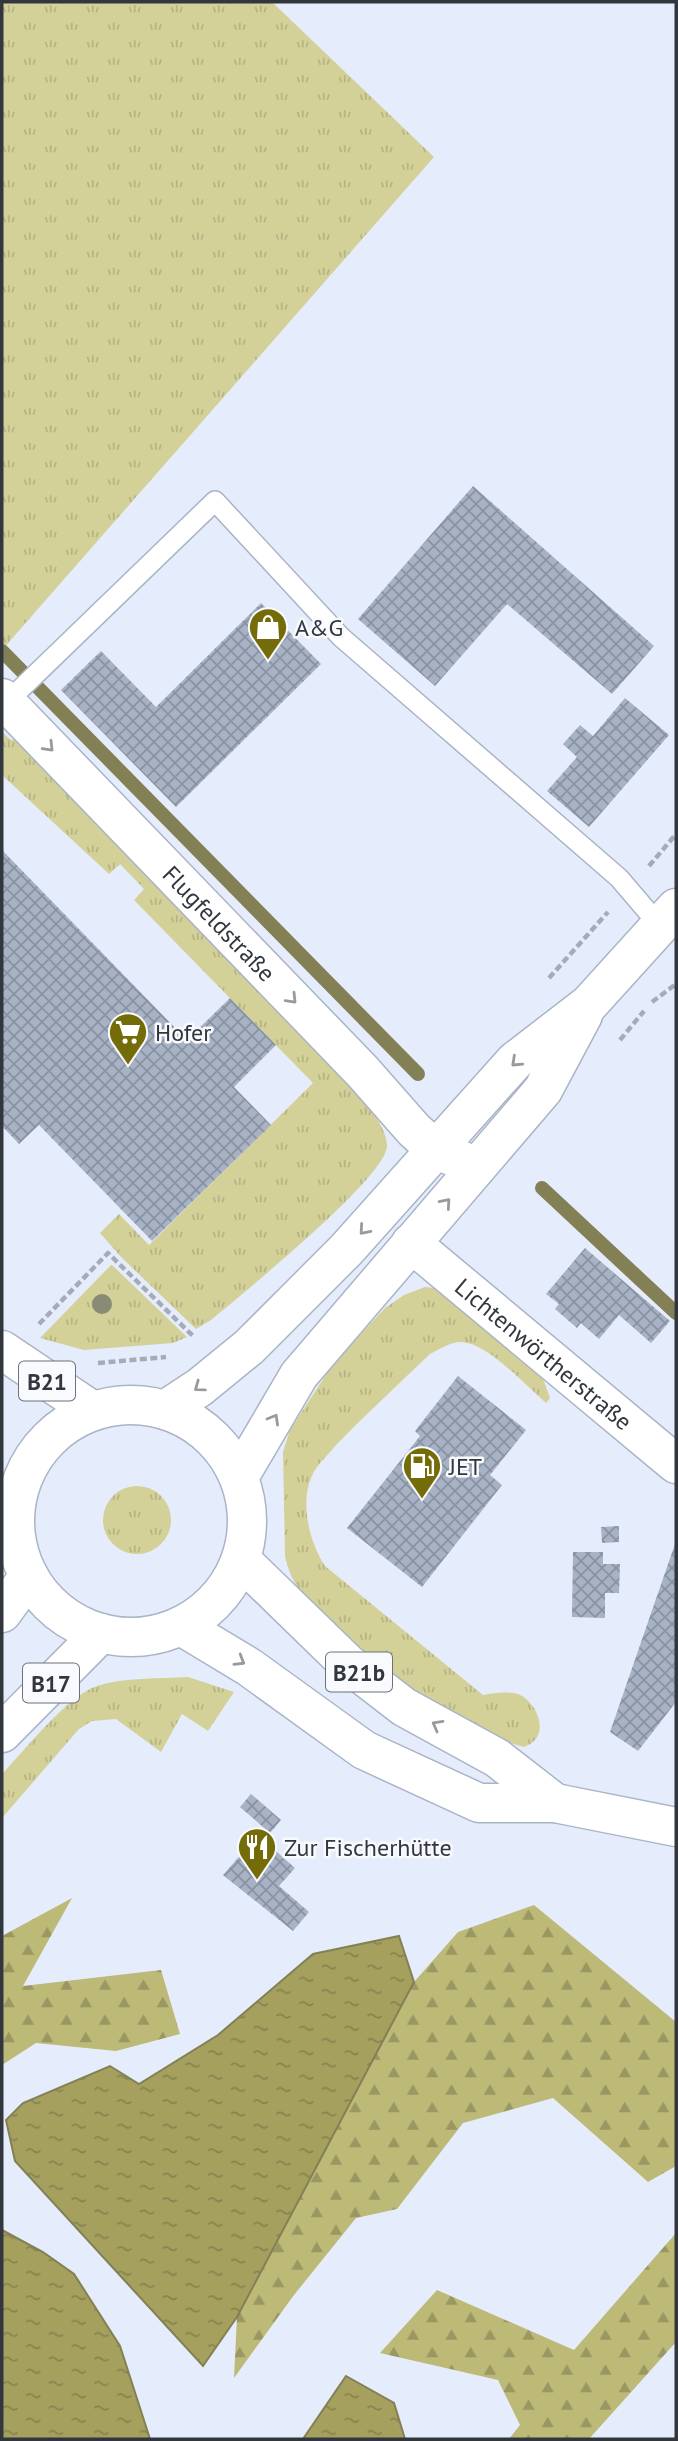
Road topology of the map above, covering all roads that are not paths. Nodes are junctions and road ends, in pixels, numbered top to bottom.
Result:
1 (17, 691) edge
2 (668, 917) edge
3 (589, 1004) junction
4 (435, 1149) junction
5 (477, 1167) junction
6 (411, 1242) junction
7 (2, 1350) edge
8 (93, 1410) junction
9 (165, 1410) junction
10 (12, 1464) edge
11 (676, 1464) edge
12 (239, 1478) junction
13 (241, 1560) junction
14 (29, 1576) junction
15 (2, 1613) edge
16 (181, 1626) junction
17 (101, 1633) junction
18 (2, 1733) edge
19 (555, 1803) junction
20 (676, 1827) edge

1 - 2 lane
1 -> 4 street, Flugfeldstraße
2 - 3 street
3 -> 4 street
3 - 5 street
4 - 5 street
4 -> 9 street
6 -> 5 street
6 - 11 street, Lichtenwörtherstraße
12 -> 6 street
7 - 8 street, B21
8 - 9 street, B17
8 - 10 street, B17
9 - 12 street, B17
10 - 14 street, B17
12 - 13 street, B17
13 - 16 street, B17
19 -> 13 street, B21b
14 - 15 street
14 - 17 street, B17
16 - 17 street, B17
16 -> 19 street, B21b
17 - 18 street, B17
19 - 20 street, B21b

